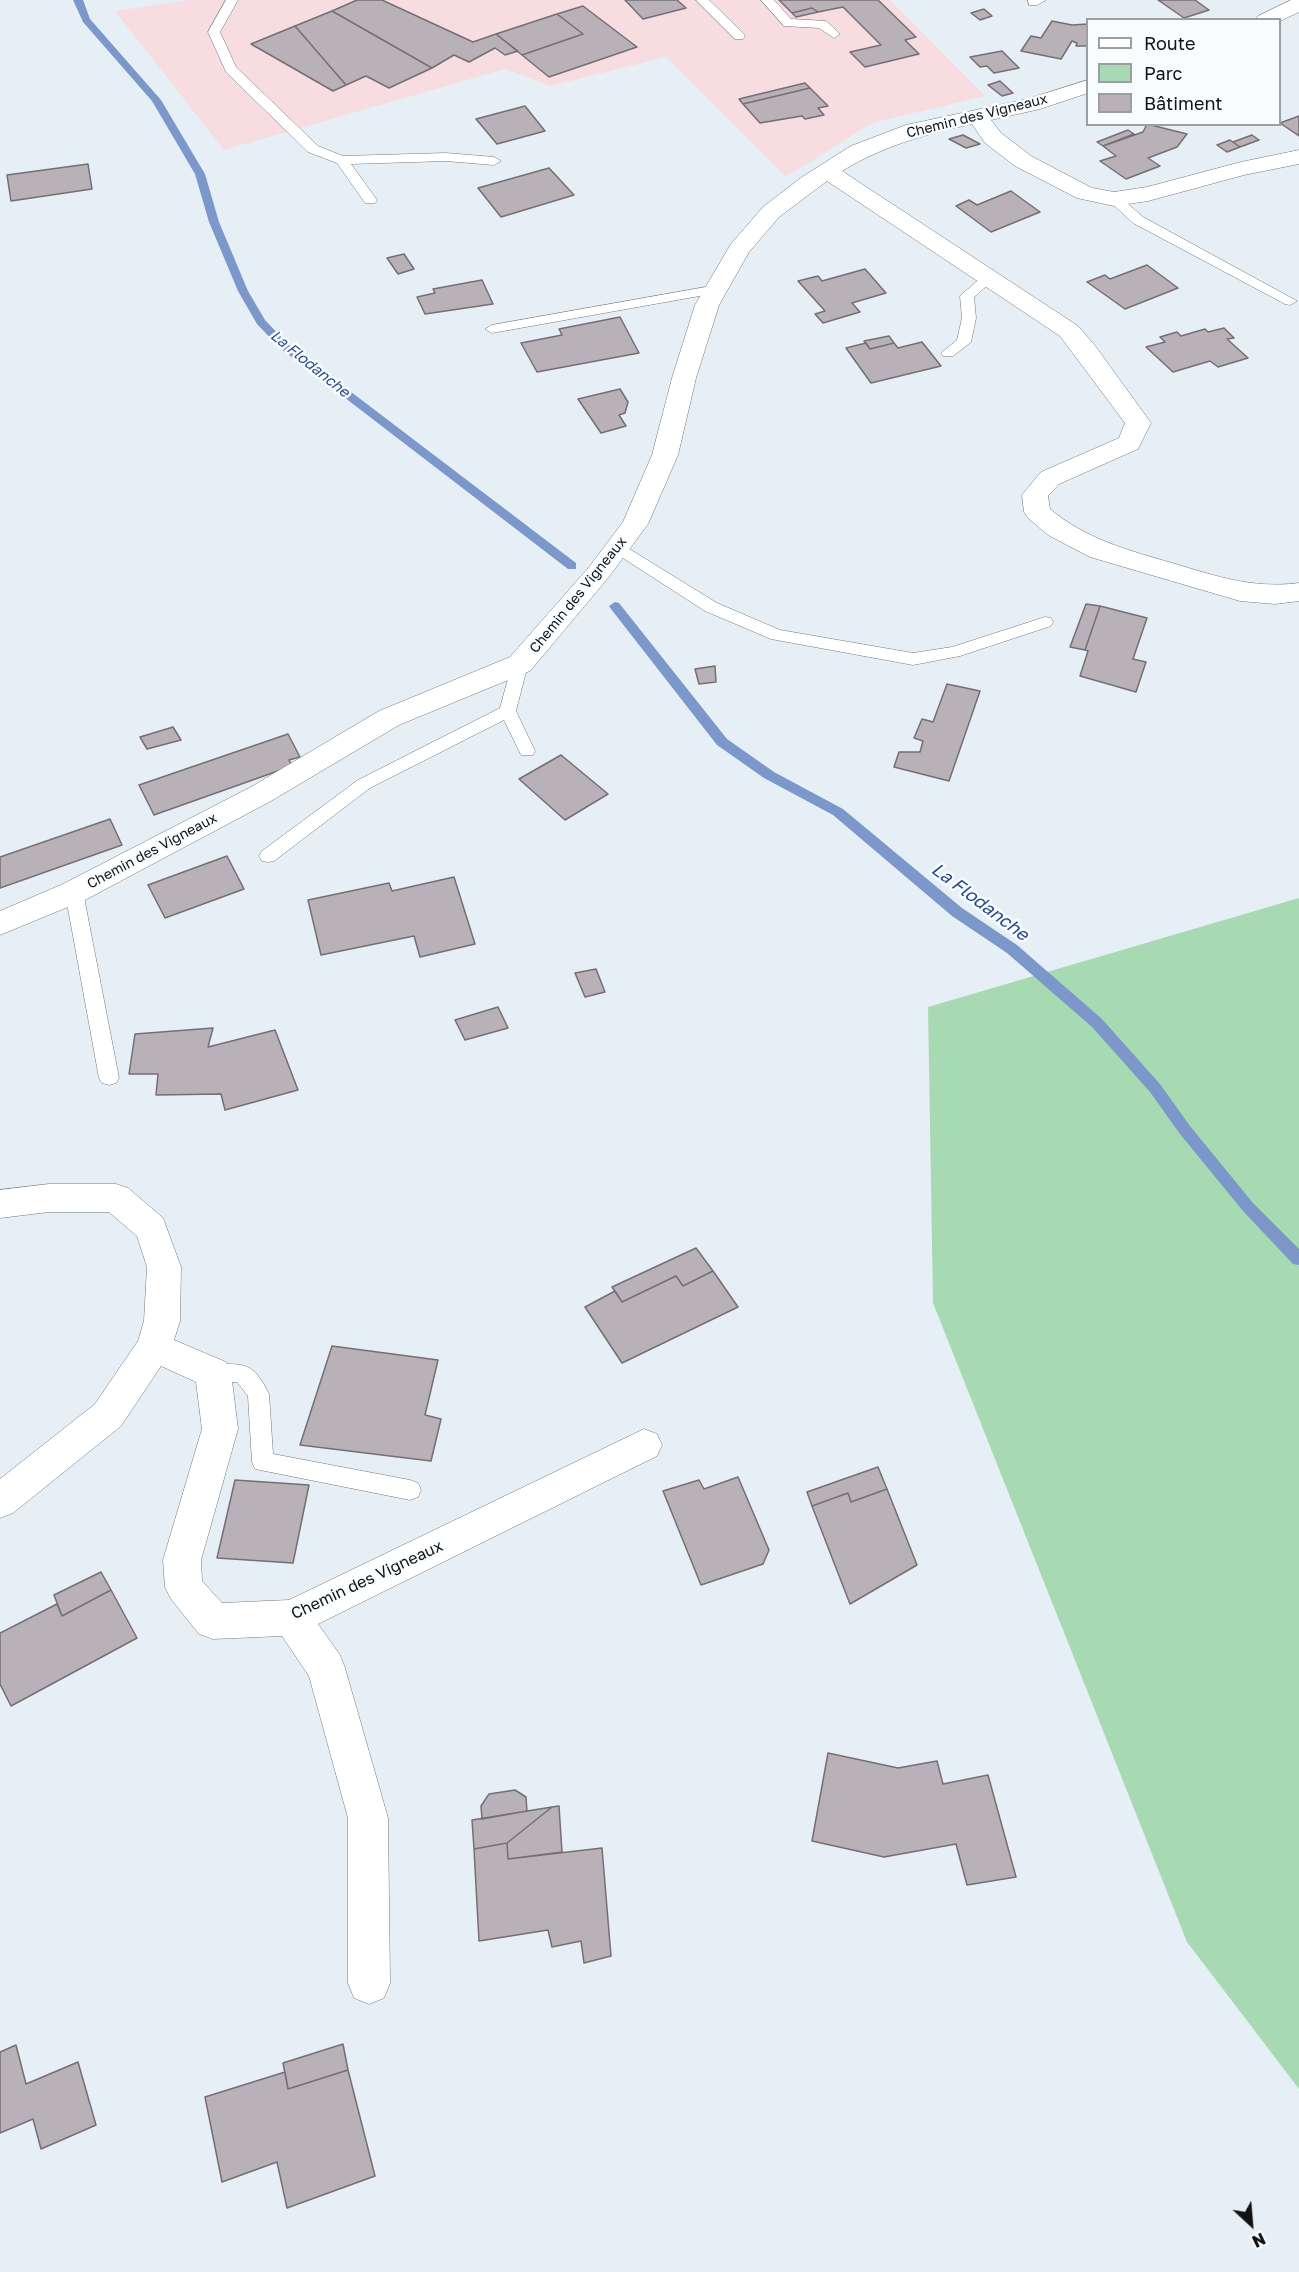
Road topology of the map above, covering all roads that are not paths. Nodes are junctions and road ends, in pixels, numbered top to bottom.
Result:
1 (232, 0) edge
2 (702, 0) edge
3 (767, 0) edge
4 (1299, 4) edge
5 (1269, 18) edge
6 (834, 34) dead end
7 (739, 36) dead end
8 (1086, 87) edge
9 (977, 115) junction
10 (1299, 157) edge
11 (342, 160) junction
12 (494, 161) dead end
13 (827, 171) junction
14 (1114, 199) junction
15 (370, 200) dead end
16 (989, 279) junction
17 (717, 289) junction
18 (1290, 301) dead end
19 (492, 329) dead end
20 (948, 353) dead end
21 (618, 547) junction
22 (1299, 592) edge
23 (1046, 622) dead end
24 (520, 664) junction
25 (508, 711) junction
26 (527, 751) dead end
27 (268, 856) dead end
28 (74, 892) junction
29 (0, 924) edge
30 (109, 1078) dead end
31 (0, 1204) edge
32 (154, 1347) junction
33 (213, 1373) junction
34 (644, 1445) dead end
35 (410, 1490) dead end
36 (0, 1501) edge
37 (292, 1618) junction
38 (369, 1983) dead end

1 - 11 lane
2 - 7 lane
3 - 6 lane
4 - 5 street
8 - 9 street, Chemin des Vigneaux
9 - 13 street, Chemin des Vigneaux
9 - 14 street
10 - 14 street
11 - 12 lane
11 - 15 lane
13 - 16 street
13 - 17 street, Chemin des Vigneaux
14 - 18 lane
16 - 20 lane
16 - 22 street
17 - 19 lane
17 - 21 street, Chemin des Vigneaux
21 - 23 lane
21 - 24 street, Chemin des Vigneaux
24 - 25 lane
24 - 28 street, Chemin des Vigneaux
25 - 26 lane
25 - 27 lane
28 - 29 street, Chemin des Vigneaux
28 - 30 lane
31 - 32 street
32 - 33 street
32 - 36 street
33 - 35 lane
33 - 37 street, Chemin des Vigneaux
34 - 37 street, Chemin des Vigneaux
37 - 38 street

